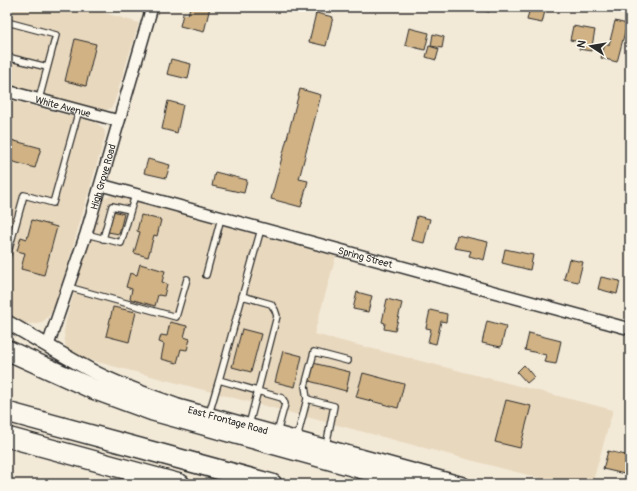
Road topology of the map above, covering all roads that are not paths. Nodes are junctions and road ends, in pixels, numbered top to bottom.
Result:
1 (152, 7) edge
2 (7, 22) edge
3 (7, 57) edge
4 (47, 67) junction
5 (7, 91) edge
6 (38, 99) junction
7 (78, 110) junction
8 (119, 121) junction
9 (100, 185) junction
10 (135, 195) junction
11 (130, 210) junction
12 (221, 218) junction
13 (261, 229) junction
14 (86, 234) junction
15 (103, 239) junction
16 (7, 256) edge
17 (206, 275) dead end
18 (186, 279) dead end
19 (68, 288) junction
20 (242, 296) junction
21 (7, 322) edge
22 (630, 329) edge
23 (48, 345) junction
24 (7, 350) edge
25 (348, 361) dead end
26 (219, 380) junction
27 (258, 391) junction
28 (307, 400) junction
29 (7, 412) edge
30 (209, 414) junction
31 (249, 425) junction
32 (277, 433) junction
33 (7, 437) edge
34 (297, 438) junction
35 (326, 446) junction
36 (180, 484) edge
37 (272, 484) edge
38 (417, 484) edge
39 (463, 484) edge

1 - 8 street, High Grove Road
2 - 4 lane
3 - 4 lane
4 - 6 lane
5 - 6 street, White Avenue
6 - 7 street, White Avenue
7 - 8 street, White Avenue
7 - 16 lane
8 - 9 street, High Grove Road
9 - 10 street, Spring Street
9 - 14 street, High Grove Road
10 - 11 lane
10 - 12 street, Spring Street
11 - 15 lane
11 - 15 lane
12 - 13 street, Spring Street
12 - 17 lane
13 - 20 lane
13 - 22 street, Spring Street
14 - 15 lane
14 - 19 street, High Grove Road
18 - 19 lane
19 - 23 street, High Grove Road
20 - 26 lane
20 - 27 lane
21 - 23 street, East Frontage Road
23 - 30 street, East Frontage Road
24 - 38 highway
25 - 28 lane
26 - 27 lane
26 - 30 lane
27 - 31 lane
27 - 32 lane
28 - 34 lane
28 - 35 lane
29 - 37 highway
30 - 31 street, East Frontage Road
31 - 32 street, East Frontage Road
32 - 34 street, East Frontage Road
33 - 36 highway
34 - 35 street, East Frontage Road
35 - 39 street, East Frontage Road

